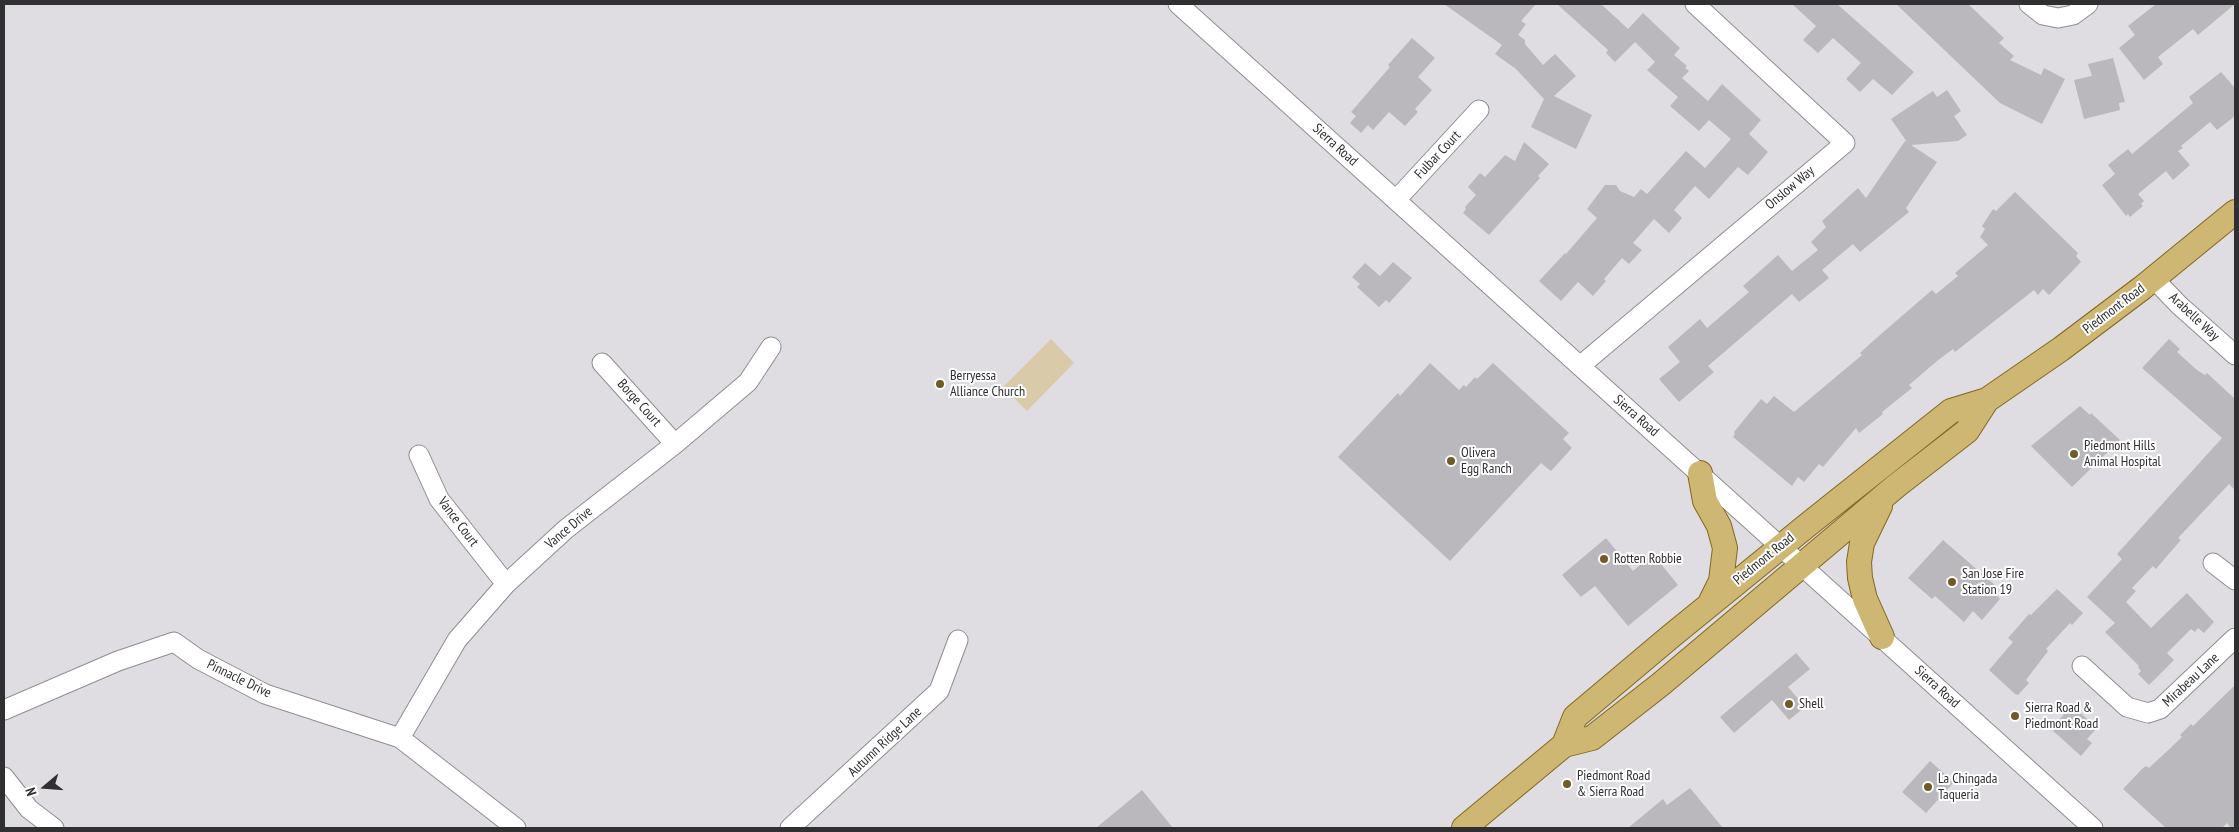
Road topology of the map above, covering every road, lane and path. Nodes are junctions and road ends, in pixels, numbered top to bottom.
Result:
1 (1178, 4) edge
2 (1696, 4) edge
3 (2029, 4) edge
4 (2088, 4) edge
5 (1479, 110) dead end
6 (1396, 200) junction
7 (2235, 212) edge
8 (2154, 279) junction
9 (771, 347) dead end
10 (2235, 355) edge
11 (602, 363) dead end
12 (1580, 366) junction
13 (1987, 400) junction
14 (675, 444) junction
15 (419, 455) dead end
16 (1700, 473) junction
17 (1887, 494) junction
18 (1780, 546) junction
19 (2213, 563) dead end
20 (1802, 567) junction
21 (2235, 580) edge
22 (506, 584) junction
23 (1709, 605) junction
24 (1882, 637) junction
25 (2235, 638) edge
26 (958, 640) dead end
27 (2082, 666) dead end
28 (4, 710) edge
29 (400, 738) junction
30 (1564, 745) junction
31 (4, 778) edge
32 (54, 828) edge
33 (516, 828) edge
34 (790, 828) edge
35 (1464, 828) edge
36 (2093, 828) edge

1 - 6 street, Sierra Road
2 - 12 street, Onslow Way
3 - 4 street
5 - 6 street, Fulbar Court
6 - 12 street, Sierra Road
7 - 8 main road, Piedmont Road
8 - 10 street, Arabelle Way
8 - 13 main road, Piedmont Road
9 - 14 street, Vance Drive
11 - 14 street, Borge Court
12 - 16 street, Sierra Road
13 - 17 main road, Piedmont Road
13 - 18 main road, Piedmont Road
14 - 22 street, Vance Drive
15 - 22 street, Vance Court
16 - 18 street, Sierra Road
16 - 23 main road
17 - 20 main road, Piedmont Road
17 - 24 main road
18 - 20 street, Sierra Road
18 - 23 main road, Piedmont Road
19 - 21 street
20 - 24 street, Sierra Road
20 - 30 main road, Piedmont Road
22 - 29 street, Vance Drive
23 - 30 main road, Piedmont Road
24 - 36 street, Sierra Road
25 - 27 street, Mirabeau Lane
26 - 34 street, Autumn Ridge Lane
28 - 29 street, Pinnacle Drive
29 - 33 street, Pinnacle Drive
30 - 35 main road, Piedmont Road
31 - 32 street

